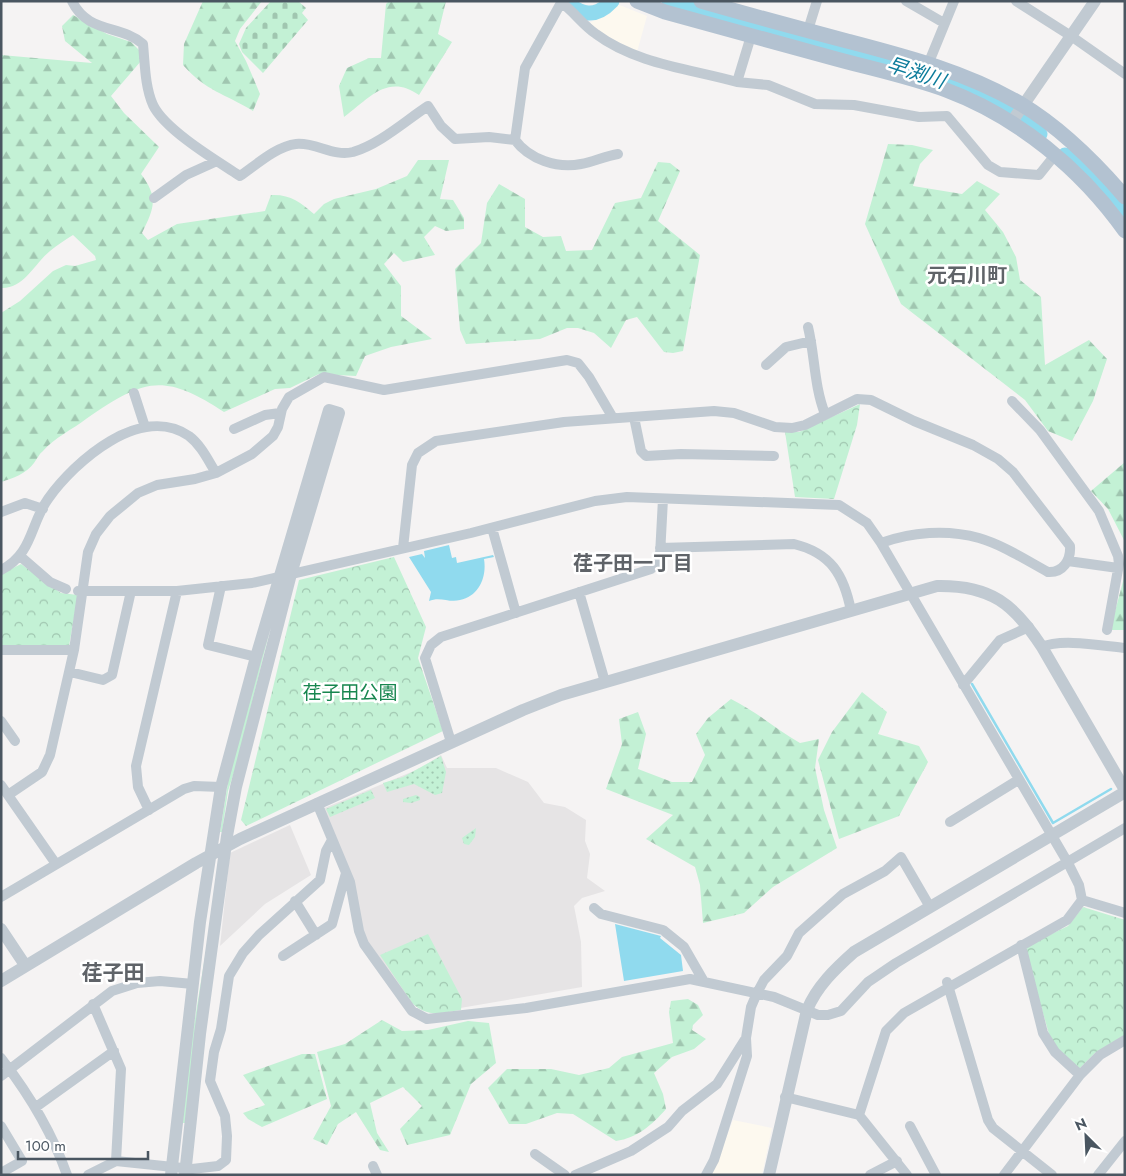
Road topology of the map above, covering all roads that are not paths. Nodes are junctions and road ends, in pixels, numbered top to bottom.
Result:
1 (72, 1) edge
2 (637, 1) edge
3 (817, 1) edge
4 (906, 1) edge
5 (954, 1) edge
6 (1016, 1) edge
7 (1095, 1) edge
8 (562, 2) edge
9 (706, 2) edge
10 (944, 23) junction
11 (808, 30) junction
12 (750, 36) junction
13 (1071, 36) junction
14 (929, 62) junction
15 (1125, 74) edge
16 (738, 82) junction
17 (1016, 114) junction
18 (515, 140) junction
19 (618, 154) dead end
20 (1055, 155) junction
21 (217, 161) junction
22 (1125, 197) edge
23 (154, 198) dead end
24 (1125, 232) edge
25 (808, 327) dead end
26 (811, 341) junction
27 (766, 365) dead end
28 (134, 393) dead end
29 (1012, 401) dead end
30 (280, 413) junction
31 (825, 414) junction
32 (634, 417) junction
33 (612, 418) junction
34 (145, 427) junction
35 (234, 429) dead end
36 (774, 456) dead end
37 (216, 472) junction
38 (663, 498) junction
39 (43, 509) junction
40 (1, 512) edge
41 (492, 528) junction
42 (881, 543) junction
43 (403, 548) junction
44 (660, 548) junction
45 (20, 556) junction
46 (1068, 561) junction
47 (1118, 568) junction
48 (1, 570) edge
49 (285, 576) junction
50 (221, 586) junction
51 (66, 589) dead end
52 (81, 591) junction
53 (131, 591) junction
54 (177, 591) junction
55 (579, 592) junction
56 (910, 594) junction
57 (851, 611) junction
58 (516, 613) junction
59 (1029, 627) junction
60 (1107, 630) dead end
61 (1042, 647) junction
62 (1125, 648) edge
63 (1, 650) edge
64 (74, 650) junction
65 (256, 657) junction
66 (70, 672) junction
67 (605, 682) junction
68 (962, 685) junction
69 (1, 721) edge
70 (15, 741) dead end
71 (452, 742) junction
72 (1018, 780) junction
73 (1, 785) edge
74 (221, 787) junction
75 (1125, 791) edge
76 (8, 795) junction
77 (317, 803) junction
78 (150, 810) junction
79 (950, 822) dead end
80 (1125, 828) edge
81 (1051, 836) junction
82 (332, 840) junction
83 (226, 848) junction
84 (210, 855) junction
85 (1068, 863) junction
86 (56, 864) junction
87 (346, 872) junction
88 (1, 897) edge
89 (1082, 900) junction
90 (295, 901) junction
91 (930, 907) junction
92 (594, 908) dead end
93 (1125, 913) edge
94 (1, 929) edge
95 (316, 935) junction
96 (1021, 945) junction
97 (283, 956) dead end
98 (25, 965) junction
99 (703, 980) junction
100 (1, 981) edge
101 (193, 984) junction
102 (948, 984) junction
103 (757, 993) junction
104 (93, 1004) junction
105 (807, 1010) junction
106 (746, 1038) junction
107 (1125, 1040) edge
108 (114, 1052) junction
109 (1, 1058) edge
110 (6, 1073) edge
111 (1080, 1075) junction
112 (785, 1097) junction
113 (36, 1107) junction
114 (859, 1115) junction
115 (1, 1126) edge
116 (910, 1126) dead end
117 (1125, 1141) edge
118 (1022, 1152) junction
119 (535, 1154) dead end
120 (116, 1161) junction
121 (897, 1161) junction
122 (172, 1171) edge
123 (186, 1172) edge
124 (1, 1173) edge
125 (67, 1175) edge
126 (88, 1175) edge
127 (565, 1175) edge
128 (575, 1175) edge
129 (706, 1175) edge
130 (769, 1175) edge
131 (870, 1175) edge
132 (907, 1175) edge
133 (936, 1175) edge
134 (1004, 1175) edge
135 (1052, 1175) edge
136 (1098, 1175) edge

1 - 21 street
2 - 12 main road
3 - 11 street
4 - 10 street
5 - 10 street
6 - 13 street
7 - 13 street
8 - 16 street
8 - 18 street
9 - 11 main road
10 - 14 street
11 - 14 main road
12 - 16 street
12 - 17 main road
13 - 15 street
13 - 17 street
14 - 17 main road
16 - 20 street
17 - 20 main road
17 - 22 main road
18 - 19 street
18 - 21 street
20 - 24 main road
21 - 23 street
25 - 26 street
26 - 27 street
26 - 31 street
28 - 34 street
29 - 47 street
30 - 33 street
30 - 35 street
30 - 37 street
31 - 32 street
31 - 46 street
32 - 33 street
32 - 36 street
33 - 43 street
34 - 37 street
34 - 39 street
37 - 52 street
38 - 41 street
38 - 42 street
38 - 44 street
39 - 40 street
39 - 45 street
41 - 43 street
41 - 58 street
42 - 46 street
42 - 56 street
43 - 49 street
44 - 55 street
44 - 57 street
45 - 48 street
45 - 51 street
46 - 47 street
47 - 60 street
49 - 49 street
49 - 50 street
49 - 65 street
49 - 83 street
50 - 54 street
50 - 65 street
52 - 53 street
52 - 64 street
53 - 54 street
53 - 66 street
54 - 78 street
55 - 58 street
55 - 67 street
56 - 57 street
56 - 59 street
56 - 68 street
57 - 67 street
58 - 71 street
59 - 61 street
59 - 68 street
61 - 62 street
61 - 75 street
63 - 64 street
64 - 66 street
65 - 74 street
66 - 76 street
67 - 71 street
68 - 72 street
69 - 70 street
71 - 77 street
72 - 79 street
72 - 81 street
73 - 76 street
74 - 78 street
74 - 84 street
75 - 81 street
76 - 86 street
77 - 82 street
77 - 83 street
78 - 86 street
80 - 85 street
81 - 85 street
81 - 91 street
82 - 87 street
82 - 90 street
83 - 84 street
83 - 123 street
84 - 98 street
84 - 101 street
85 - 89 street
85 - 105 street
86 - 88 street
87 - 95 street
87 - 99 street
89 - 93 street
89 - 96 street
90 - 95 street
90 - 123 street
91 - 103 street
91 - 105 street
92 - 99 street
94 - 98 street
95 - 97 street
96 - 102 street
96 - 111 street
98 - 100 street
99 - 103 street
101 - 104 street
101 - 122 street
102 - 114 street
102 - 118 street
103 - 105 street
103 - 106 street
104 - 108 street
104 - 110 street
105 - 112 street
106 - 128 street
106 - 129 street
107 - 111 street
108 - 113 street
108 - 120 street
109 - 110 street
110 - 113 street
111 - 118 street
112 - 114 street
112 - 130 street
113 - 125 street
114 - 121 street
115 - 124 street
116 - 133 street
117 - 136 street
118 - 134 street
118 - 135 street
119 - 127 street
120 - 122 street
120 - 126 street
121 - 131 street
121 - 132 street
122 - 123 street

